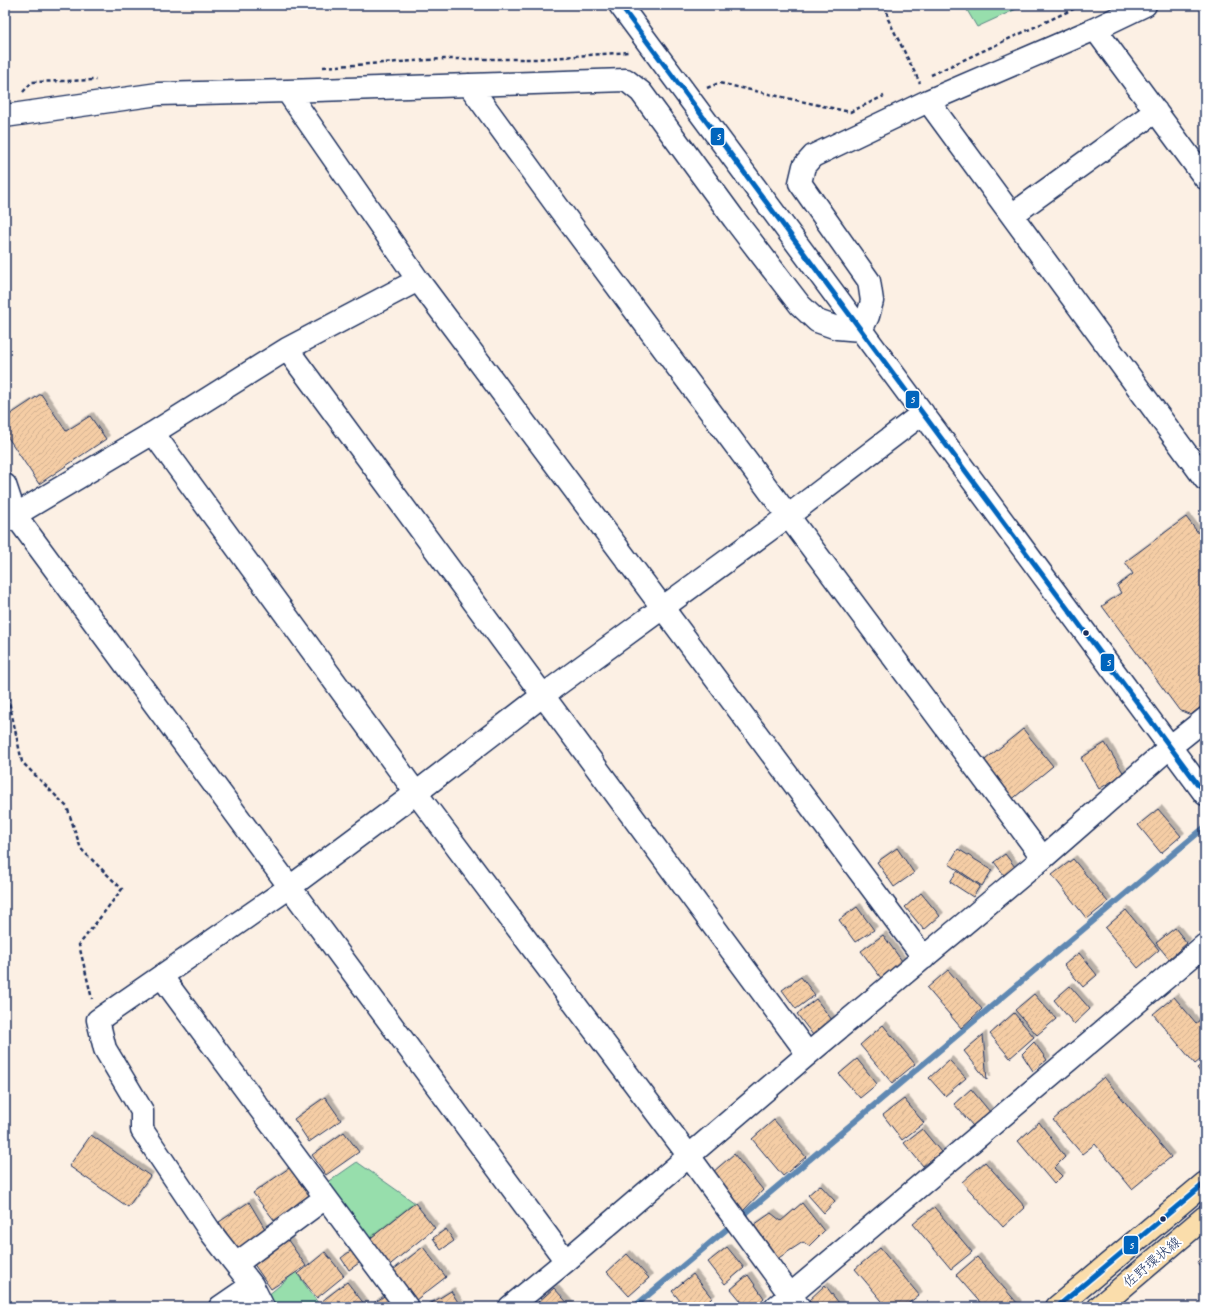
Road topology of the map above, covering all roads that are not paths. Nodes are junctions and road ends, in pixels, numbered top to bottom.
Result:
1 (620, 5) edge
2 (1145, 5) edge
3 (1095, 29) junction
4 (469, 85) junction
5 (287, 91) junction
6 (928, 101) junction
7 (1156, 111) junction
8 (5, 116) edge
9 (1205, 178) edge
10 (1012, 215) junction
11 (418, 280) junction
12 (861, 330) junction
13 (288, 349) junction
14 (923, 413) junction
15 (153, 433) junction
16 (1205, 479) edge
17 (5, 485) edge
18 (788, 516) junction
19 (10, 518) edge
20 (663, 607) junction
21 (542, 696) junction
22 (1205, 719) edge
23 (1170, 747) junction
24 (416, 793) junction
25 (1205, 794) edge
26 (1043, 858) junction
27 (290, 887) junction
28 (1205, 945) edge
29 (924, 958) junction
30 (162, 977) junction
31 (808, 1054) junction
32 (689, 1156) junction
33 (1205, 1183) edge
34 (326, 1198) junction
35 (1205, 1217) edge
36 (566, 1261) junction
37 (236, 1264) junction
38 (252, 1285) junction
39 (789, 1303) edge
40 (220, 1307) edge
41 (263, 1307) edge
42 (407, 1307) edge
43 (510, 1307) edge
44 (1057, 1307) edge
45 (1099, 1307) edge

1 - 12 street
2 - 3 street
3 - 6 street
3 - 7 street
4 - 5 street
4 - 12 street
4 - 18 street
5 - 8 street
5 - 11 street
6 - 10 street
6 - 12 street
7 - 9 street
7 - 10 street
10 - 16 street
11 - 13 street
11 - 20 street
12 - 14 street
13 - 15 street
13 - 21 street
14 - 18 street
14 - 23 street
15 - 19 street
15 - 24 street
17 - 19 street
18 - 20 street
18 - 26 street
19 - 27 street
20 - 21 street
20 - 29 street
21 - 24 street
21 - 31 street
22 - 23 street
23 - 25 street
23 - 26 street
24 - 27 street
24 - 32 street
26 - 29 street
27 - 30 street
27 - 36 street
28 - 39 street
29 - 31 street
30 - 34 street
30 - 37 street
31 - 32 street
32 - 36 street
32 - 39 street
33 - 44 main road, 佐野環状線
34 - 37 street
34 - 42 street
35 - 45 main road, 佐野環状線
36 - 43 street
37 - 38 street
38 - 40 street
38 - 41 street

